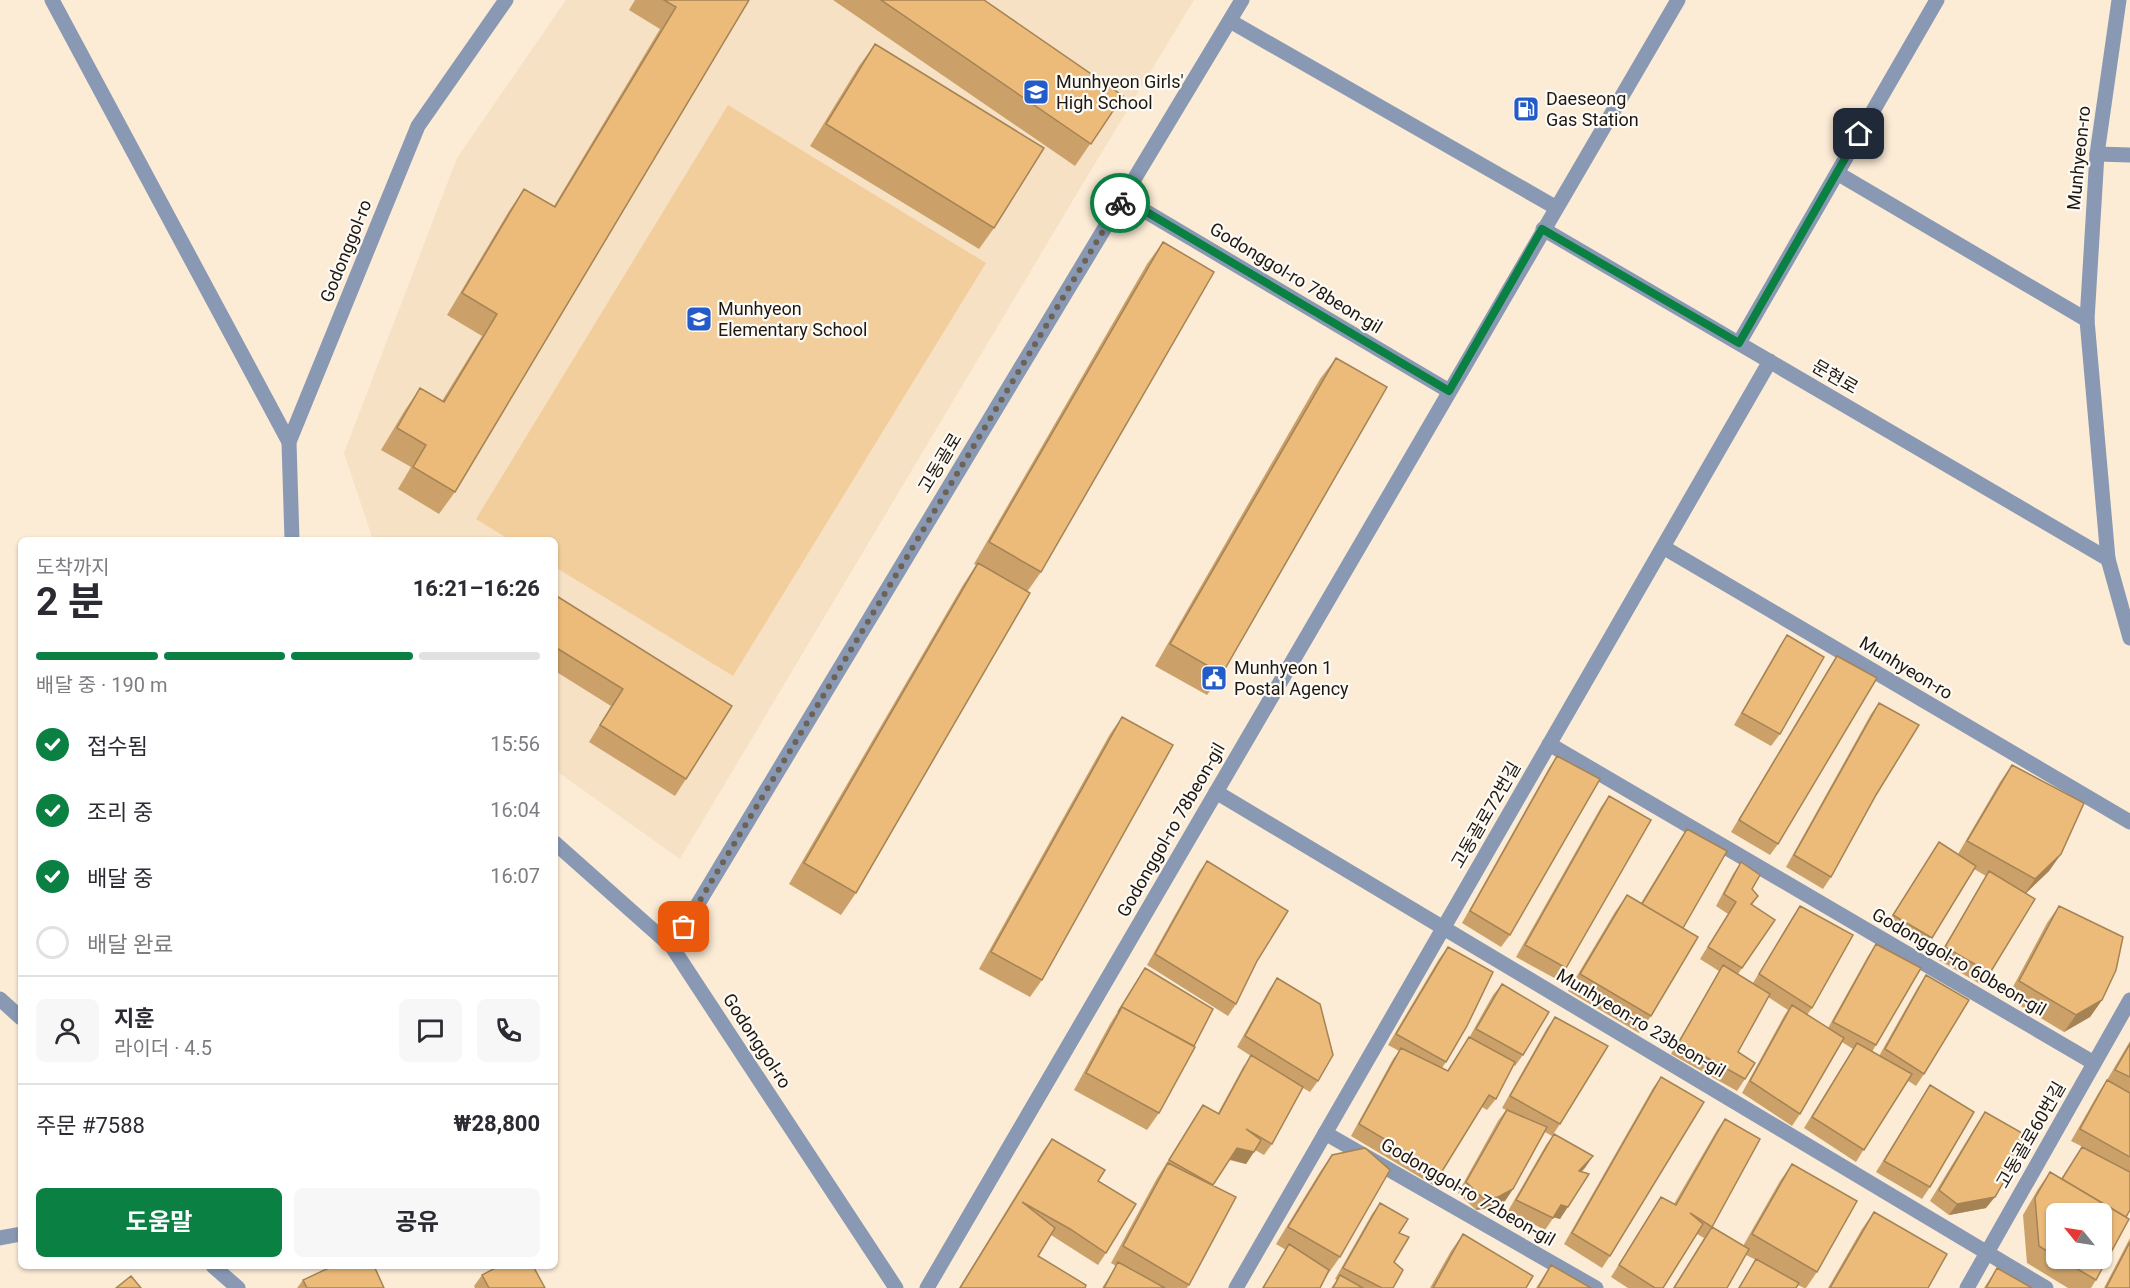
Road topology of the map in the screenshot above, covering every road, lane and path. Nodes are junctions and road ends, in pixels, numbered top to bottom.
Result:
1 (52, 0) edge
2 (506, 0) edge
3 (1242, 0) edge
4 (1678, 0) edge
5 (1937, 0) edge
6 (2119, 0) edge
7 (1230, 21) junction
8 (2097, 154) junction
9 (2130, 155) edge
10 (1837, 172) junction
11 (1123, 198) junction
12 (1556, 207) junction
13 (1542, 229) junction
14 (2086, 320) junction
15 (1739, 343) junction
16 (1770, 361) junction
17 (1449, 391) junction
18 (289, 442) junction
19 (292, 537) edge
20 (1663, 547) junction
21 (2108, 559) junction
22 (2130, 638) edge
23 (1549, 744) junction
24 (1216, 792) junction
25 (2130, 822) edge
26 (558, 846) edge
27 (1444, 928) junction
28 (672, 947) junction
29 (0, 999) edge
30 (2130, 1000) edge
31 (18, 1015) edge
32 (2094, 1063) junction
33 (1325, 1133) junction
34 (18, 1235) edge
35 (0, 1238) edge
36 (1987, 1253) junction
37 (216, 1269) edge
38 (1594, 1287) edge
39 (238, 1288) edge
40 (896, 1288) edge
41 (927, 1288) edge
42 (1236, 1288) edge
43 (1967, 1288) edge
44 (2046, 1288) edge

1 - 18 street
2 - 18 street, Godonggol-ro
3 - 7 street, 고동골로
4 - 12 street, Godonggol-ro 78beon-gil
5 - 10 street
6 - 8 street, Munhyeon-ro
7 - 11 street, 고동골로
7 - 12 street
8 - 9 street
8 - 14 street, Munhyeon-ro
10 - 14 street
10 - 15 street
11 - 17 street, Godonggol-ro 78beon-gil
11 - 28 street, 고동골로
12 - 13 street, Godonggol-ro 78beon-gil
13 - 15 street, 문현로
13 - 17 street, Godonggol-ro 78beon-gil
14 - 21 street, Munhyeon-ro
15 - 16 street, 문현로
16 - 20 street, 고동골로72번길
16 - 21 street, 문현로
17 - 24 street, Godonggol-ro 78beon-gil
18 - 19 street, Godonggol-ro
20 - 23 street, 고동골로72번길
20 - 25 street, Munhyeon-ro
21 - 22 street, Munhyeon-ro
23 - 27 street, 고동골로72번길
23 - 32 street, Godonggol-ro 60beon-gil
24 - 27 street, Munhyeon-ro 23beon-gil
24 - 41 street, Godonggol-ro 78beon-gil
26 - 28 street, Godonggol-ro
27 - 33 street, 고동골로72번길
27 - 36 street, Munhyeon-ro 23beon-gil
28 - 40 street, Godonggol-ro
29 - 31 street
30 - 32 street, 고동골로60번길
32 - 36 street, 고동골로60번길
33 - 38 street, Godonggol-ro 72beon-gil
33 - 42 street, 고동골로72번길
34 - 35 street
36 - 43 street, 고동골로60번길
36 - 44 street, Munhyeon-ro 23beon-gil
37 - 39 street

